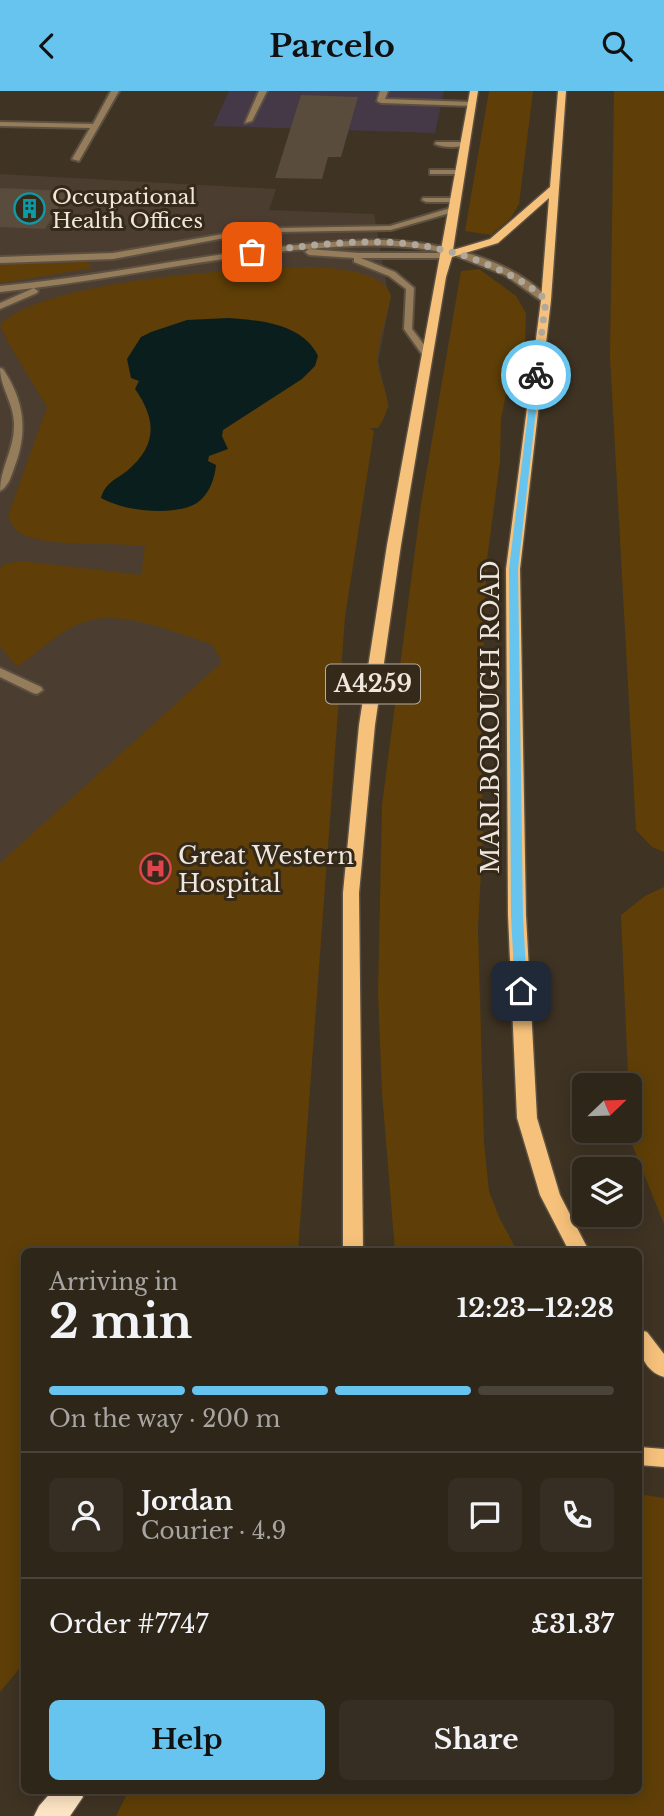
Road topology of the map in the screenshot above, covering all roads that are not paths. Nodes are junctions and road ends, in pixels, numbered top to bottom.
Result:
1 (115, 91) edge
2 (263, 91) edge
3 (384, 91) edge
4 (474, 91) edge
5 (562, 91) edge
6 (471, 104) junction
7 (248, 121) dead end
8 (0, 124) edge
9 (93, 126) junction
10 (439, 144) dead end
11 (465, 144) junction
12 (75, 159) dead end
13 (433, 172) dead end
14 (460, 172) junction
15 (554, 188) junction
16 (426, 199) dead end
17 (455, 204) junction
18 (286, 249) junction
19 (451, 253) junction
20 (343, 255) junction
21 (1, 260) edge
22 (52, 284) junction
23 (0, 289) edge
24 (546, 300) junction
25 (0, 306) edge
26 (427, 355) junction
27 (0, 371) edge
28 (0, 488) edge
29 (0, 671) edge
30 (37, 690) dead end
31 (353, 1248) edge
32 (577, 1248) edge
33 (642, 1342) edge
34 (664, 1369) edge
35 (642, 1456) edge
36 (664, 1458) edge

1 - 9 street
2 - 7 street
3 - 6 street
4 - 6 main road, A4259
5 - 15 main road, MARLBOROUGH ROAD
6 - 11 main road, A4259
8 - 9 street
9 - 12 street
10 - 11 street
11 - 14 main road, A4259
13 - 14 street
14 - 17 main road, A4259
15 - 19 main road
15 - 24 main road, MARLBOROUGH ROAD
16 - 17 street
17 - 19 main road, A4259
17 - 21 street
18 - 19 street
18 - 20 street
18 - 22 street
19 - 20 street
19 - 24 street
19 - 26 main road, A4259
20 - 26 street
22 - 23 street
22 - 25 street
24 - 32 main road, MARLBOROUGH ROAD
26 - 31 main road, A4259
27 - 28 street
29 - 30 street
33 - 34 main road
35 - 36 main road

